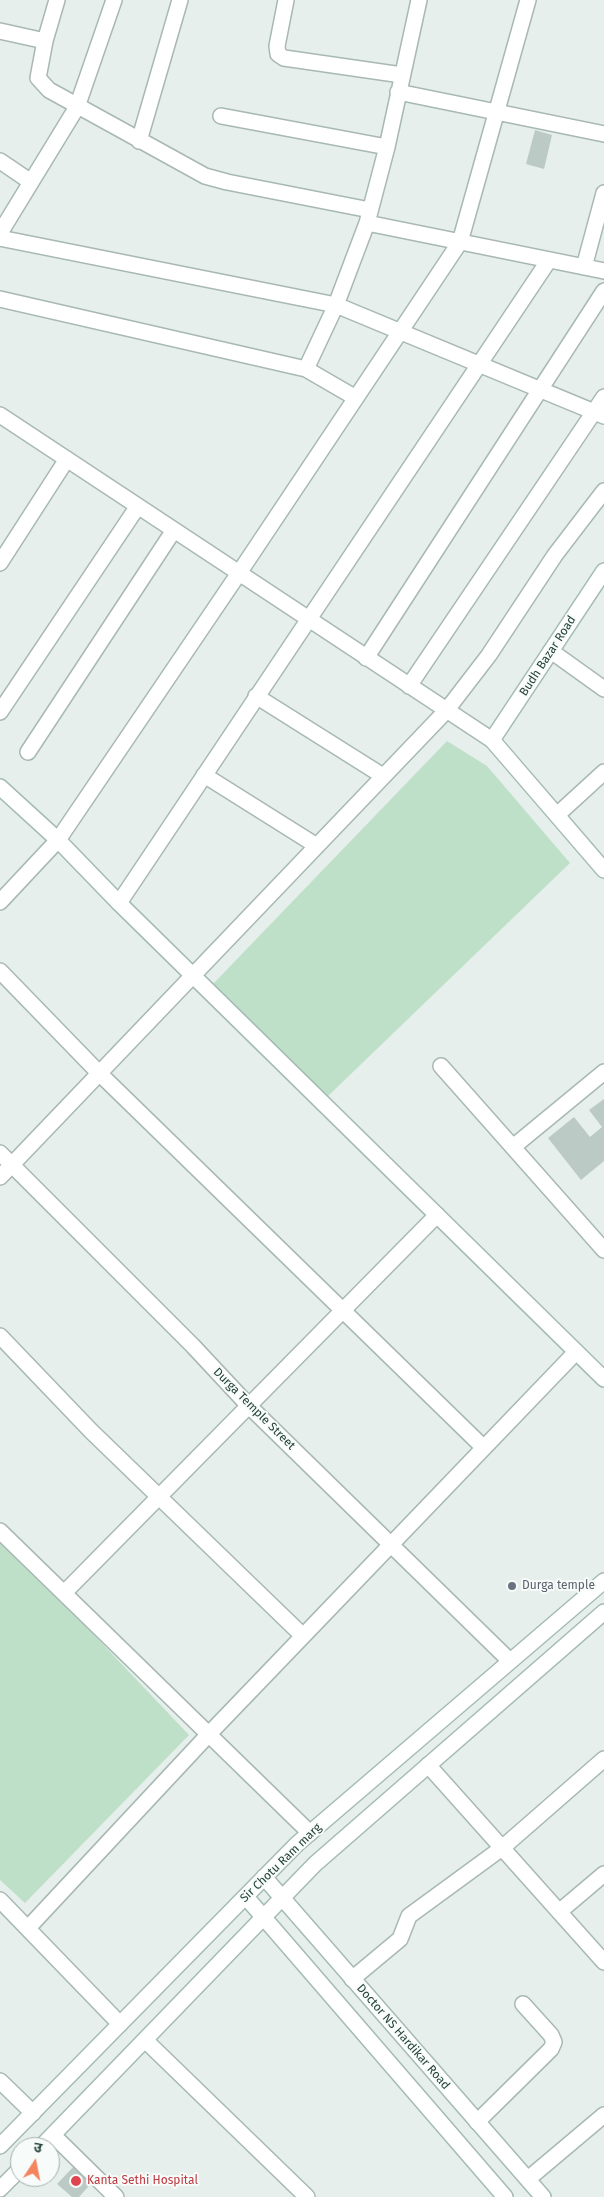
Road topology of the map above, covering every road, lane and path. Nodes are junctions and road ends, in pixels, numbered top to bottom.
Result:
1 (57, 0) edge
2 (114, 0) edge
3 (180, 0) edge
4 (286, 0) edge
5 (419, 0) edge
6 (528, 0) edge
7 (0, 30) edge
8 (44, 41) junction
9 (402, 75) junction
10 (398, 92) junction
11 (77, 106) junction
12 (496, 112) junction
13 (221, 116) dead end
14 (604, 134) edge
15 (139, 141) junction
16 (387, 147) junction
17 (0, 161) edge
18 (31, 182) junction
19 (604, 193) edge
20 (369, 217) junction
21 (0, 233) edge
22 (0, 238) edge
23 (460, 242) junction
24 (549, 260) junction
25 (584, 267) junction
26 (604, 271) edge
27 (604, 291) edge
28 (0, 299) edge
29 (336, 305) junction
30 (399, 330) junction
31 (480, 362) junction
32 (306, 369) junction
33 (540, 389) junction
34 (604, 396) edge
35 (356, 398) junction
36 (599, 414) edge
37 (0, 415) edge
38 (67, 459) junction
39 (604, 491) edge
40 (138, 506) junction
41 (174, 530) junction
42 (0, 563) edge
43 (604, 571) edge
44 (239, 573) junction
45 (307, 618) junction
46 (551, 651) junction
47 (366, 658) junction
48 (409, 686) junction
49 (604, 689) edge
50 (256, 696) junction
51 (446, 711) junction
52 (0, 712) edge
53 (492, 740) junction
54 (28, 752) dead end
55 (604, 772) edge
56 (204, 775) junction
57 (383, 776) junction
58 (0, 787) edge
59 (557, 815) junction
60 (58, 840) junction
61 (317, 846) junction
62 (604, 870) edge
63 (0, 902) edge
64 (118, 903) junction
65 (0, 971) edge
66 (192, 975) junction
67 (441, 1066) dead end
68 (98, 1072) junction
69 (604, 1072) edge
70 (513, 1147) junction
71 (0, 1153) edge
72 (12, 1164) junction
73 (0, 1176) edge
74 (437, 1215) junction
75 (604, 1250) edge
76 (343, 1311) junction
77 (0, 1336) edge
78 (576, 1352) junction
79 (604, 1379) edge
80 (249, 1406) junction
81 (484, 1448) junction
82 (159, 1497) junction
83 (0, 1531) edge
84 (391, 1545) junction
85 (604, 1581) edge
86 (64, 1593) junction
87 (604, 1612) edge
88 (303, 1636) junction
89 (510, 1661) junction
90 (209, 1734) junction
91 (604, 1759) edge
92 (428, 1766) junction
93 (310, 1833) junction
94 (502, 1848) junction
95 (604, 1874) edge
96 (264, 1877) junction
97 (246, 1896) junction
98 (282, 1898) junction
99 (0, 1900) edge
100 (559, 1912) junction
101 (263, 1918) junction
102 (28, 1928) junction
103 (604, 1962) edge
104 (352, 1979) junction
105 (524, 2004) dead end
106 (120, 2024) junction
107 (145, 2040) junction
108 (0, 2081) edge
109 (33, 2113) junction
110 (604, 2115) edge
111 (477, 2122) junction
112 (53, 2135) joint
113 (0, 2146) edge
114 (10, 2179) edge
115 (528, 2179) junction
116 (0, 2189) edge
117 (116, 2197) edge
118 (307, 2197) edge
119 (505, 2197) edge
120 (543, 2197) edge

1 - 8 street
2 - 11 street
3 - 15 street
4 - 9 street
5 - 9 street
6 - 12 street
7 - 8 street
8 - 11 street
9 - 10 street
10 - 12 street
10 - 16 street
11 - 15 street
11 - 18 street
12 - 14 street
12 - 23 street
13 - 16 street
15 - 20 street
16 - 20 street
17 - 18 street
18 - 21 street
19 - 25 street
20 - 23 street
20 - 29 street
22 - 29 street
23 - 24 street
23 - 30 street
24 - 25 street
24 - 31 street
25 - 26 street
27 - 33 street
28 - 32 street
29 - 30 street
29 - 32 street
30 - 31 street
30 - 35 street
31 - 33 street
31 - 45 street
32 - 35 street
33 - 36 street
33 - 47 street
34 - 36 street
35 - 44 street
36 - 48 street
37 - 38 street
38 - 40 street
38 - 42 street
39 - 51 street
40 - 41 street
40 - 52 street
41 - 44 street
41 - 54 street
43 - 46 street, Budh Bazar Road
44 - 45 street
44 - 60 street
45 - 47 street
45 - 50 street
46 - 49 street
46 - 53 street, Budh Bazar Road
47 - 48 street
48 - 51 street
50 - 56 street
50 - 57 street
51 - 53 street
51 - 57 street
53 - 59 street
55 - 59 street
56 - 61 street
56 - 64 street
57 - 61 street
58 - 60 street
59 - 62 street
60 - 63 street
60 - 64 street
61 - 66 street
64 - 66 street
65 - 68 street
66 - 68 street
66 - 74 street
67 - 70 street
68 - 72 street
68 - 76 street
69 - 70 street
70 - 75 street
71 - 72 street, Durga Temple Street
72 - 73 street
72 - 80 street, Durga Temple Street
74 - 76 street
74 - 78 street
76 - 80 street
76 - 81 street
77 - 82 street
78 - 79 street
78 - 81 street
80 - 82 street
80 - 84 street, Durga Temple Street
81 - 84 street
82 - 86 street
82 - 88 street
83 - 86 street
84 - 88 street
84 - 89 street, Durga Temple Street
85 - 89 street, Sir Chotu Ram marg
86 - 90 street
87 - 92 street, Sir Chotu Ram marg
88 - 90 street
89 - 93 street, Sir Chotu Ram marg
90 - 93 street
90 - 102 street
91 - 94 street
92 - 94 street
92 - 98 street, Sir Chotu Ram marg
93 - 96 street, Sir Chotu Ram marg
94 - 100 street
94 - 104 street
95 - 100 street
96 - 97 street, Sir Chotu Ram marg
96 - 98 street, Doctor NS Hardikar Road
97 - 101 street
97 - 106 street, Sir Chotu Ram marg
98 - 101 street, Sir Chotu Ram marg
98 - 104 street, Doctor NS Hardikar Road
99 - 102 street
100 - 103 street
101 - 107 street, Sir Chotu Ram marg
101 - 119 street
102 - 106 street
104 - 111 street, Doctor NS Hardikar Road
105 - 111 street
106 - 109 street, Sir Chotu Ram marg
107 - 112 street, Sir Chotu Ram marg
107 - 118 street
108 - 109 street
109 - 113 street, Sir Chotu Ram marg
110 - 115 street
111 - 115 street, Doctor NS Hardikar Road
112 - 117 street
114 - 116 street
115 - 120 street, Doctor NS Hardikar Road

